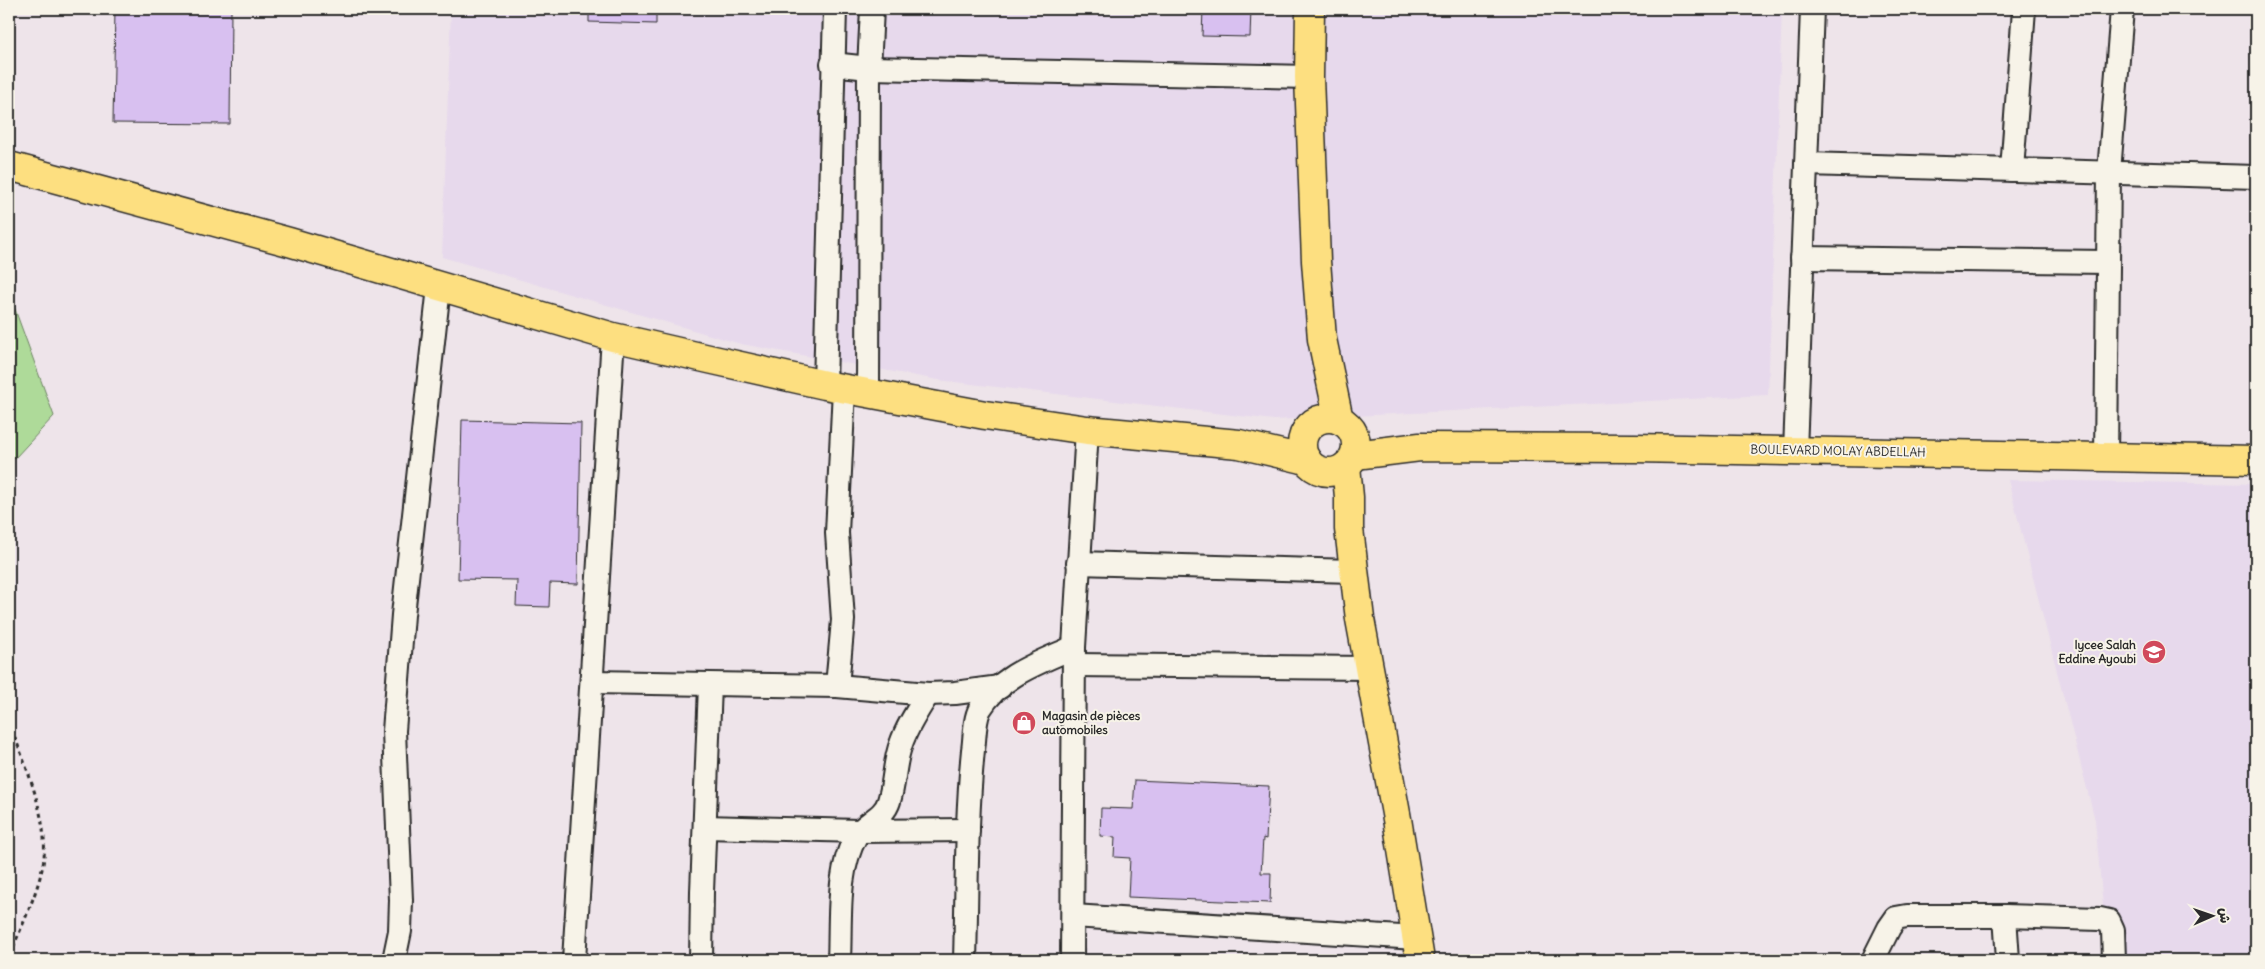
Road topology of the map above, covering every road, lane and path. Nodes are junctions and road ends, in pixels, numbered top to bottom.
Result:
1 (835, 9) edge
2 (872, 9) edge
3 (1310, 9) edge
4 (1812, 9) edge
5 (2024, 9) edge
6 (2122, 9) edge
7 (832, 64) junction
8 (869, 68) junction
9 (1309, 77) junction
10 (1806, 164) junction
11 (9, 166) edge
12 (2012, 170) junction
13 (2109, 172) junction
14 (2256, 177) edge
15 (1802, 258) junction
16 (2108, 262) junction
17 (439, 287) junction
18 (613, 337) junction
19 (846, 389) junction
20 (1088, 430) junction
21 (1331, 445) junction
22 (1795, 451) junction
23 (2106, 457) junction
24 (2256, 460) edge
25 (1078, 563) junction
26 (1353, 572) junction
27 (1074, 656) junction
28 (1370, 668) junction
29 (592, 682) junction
30 (710, 685) junction
31 (838, 686) junction
32 (1000, 687) junction
33 (928, 694) junction
34 (9, 722) edge
35 (705, 827) junction
36 (968, 830) junction
37 (859, 831) junction
38 (1073, 916) junction
39 (2005, 916) junction
40 (1418, 949) edge
41 (9, 958) edge
42 (394, 960) edge
43 (574, 960) edge
44 (701, 960) edge
45 (839, 960) edge
46 (965, 960) edge
47 (1072, 960) edge
48 (1873, 960) edge
49 (2008, 960) edge
50 (2114, 960) edge

1 - 7 street
2 - 8 street
3 - 9 main road
4 - 10 street
5 - 12 street
6 - 13 street
7 - 8 street
7 - 19 street
8 - 9 street
8 - 19 street
9 - 21 main road
10 - 12 street
10 - 15 street
11 - 17 main road, BOULEVARD MOLAY ABDELLAH
12 - 13 street
13 - 14 street
13 - 16 street
15 - 16 street
15 - 22 street
16 - 23 street
17 - 18 main road, BOULEVARD MOLAY ABDELLAH
17 - 42 street
18 - 19 main road, BOULEVARD MOLAY ABDELLAH
18 - 29 street
19 - 20 main road, BOULEVARD MOLAY ABDELLAH
19 - 31 street
20 - 21 main road, BOULEVARD MOLAY ABDELLAH
20 - 25 street
21 - 22 main road, BOULEVARD MOLAY ABDELLAH
21 - 26 main road
22 - 23 main road, BOULEVARD MOLAY ABDELLAH
23 - 24 main road, BOULEVARD MOLAY ABDELLAH
25 - 26 street
25 - 27 street
26 - 28 main road
27 - 28 street
27 - 32 street
27 - 38 street
28 - 40 main road
29 - 30 street
29 - 43 street
30 - 31 street
30 - 35 street
31 - 33 street
32 - 33 street
32 - 36 street
33 - 37 street
34 - 41 path
35 - 37 street
35 - 44 street
36 - 37 street
36 - 46 street
37 - 45 street
38 - 40 street
38 - 47 street
39 - 48 street
39 - 49 street
39 - 50 street

